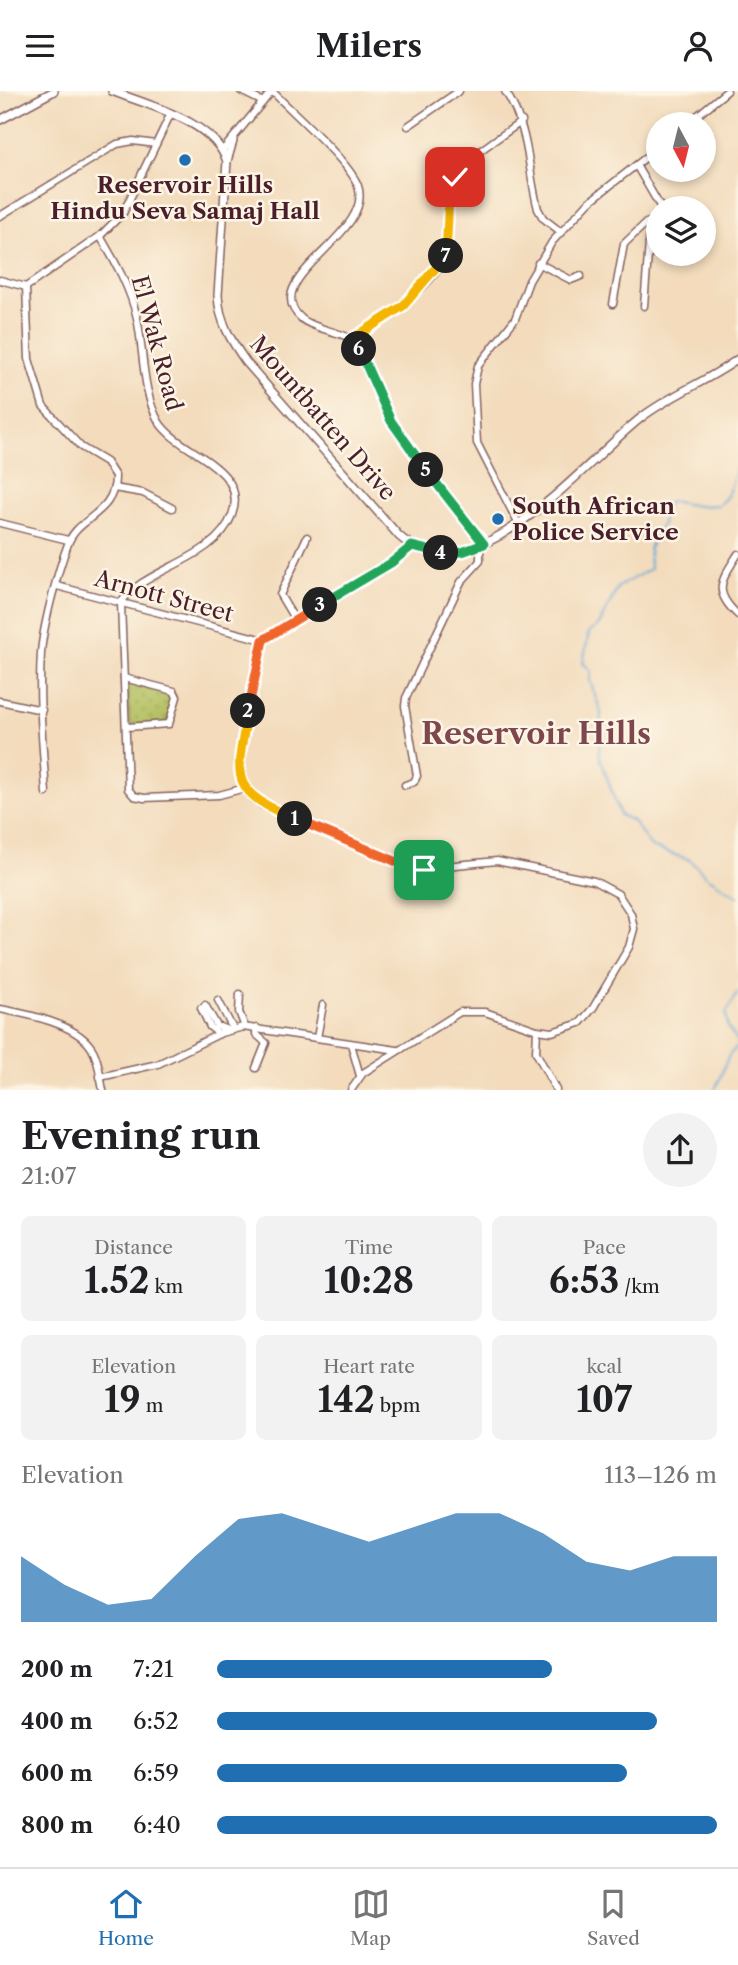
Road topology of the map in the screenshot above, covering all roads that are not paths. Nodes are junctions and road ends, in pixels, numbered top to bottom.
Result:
1 (54, 91) edge
2 (112, 91) edge
3 (241, 91) edge
4 (272, 91) edge
5 (459, 91) edge
6 (505, 91) edge
7 (727, 91) edge
8 (263, 102) junction
9 (702, 112) edge
10 (170, 115) junction
11 (0, 120) edge
12 (522, 121) junction
13 (408, 126) dead end
14 (233, 141) junction
15 (156, 144) junction
16 (223, 150) junction
17 (646, 157) edge
18 (227, 161) junction
19 (636, 165) junction
20 (654, 196) edge
21 (0, 216) edge
22 (646, 223) edge
23 (561, 232) junction
24 (100, 236) junction
25 (538, 263) junction
26 (650, 266) edge
27 (581, 276) dead end
28 (0, 280) edge
29 (26, 287) junction
30 (613, 304) dead end
31 (644, 306) dead end
32 (352, 339) junction
33 (738, 359) edge
34 (114, 488) junction
35 (172, 507) dead end
36 (0, 523) edge
37 (518, 523) junction
38 (307, 537) dead end
39 (68, 540) junction
40 (482, 545) junction
41 (412, 546) junction
42 (738, 554) edge
43 (57, 586) junction
44 (121, 603) junction
45 (738, 615) edge
46 (295, 620) junction
47 (263, 640) junction
48 (124, 678) junction
49 (0, 701) edge
50 (42, 710) junction
51 (127, 727) junction
52 (405, 785) dead end
53 (245, 788) junction
54 (46, 793) dead end
55 (240, 994) dead end
56 (218, 1000) dead end
57 (323, 1005) dead end
58 (0, 1009) edge
59 (245, 1027) junction
60 (257, 1028) junction
61 (231, 1029) junction
62 (537, 1030) junction
63 (219, 1034) junction
64 (317, 1038) junction
65 (351, 1044) junction
66 (397, 1050) junction
67 (256, 1067) dead end
68 (360, 1076) junction
69 (100, 1077) junction
70 (103, 1090) edge
71 (351, 1090) edge
72 (556, 1090) edge

1 - 11 main road
2 - 10 main road
3 - 8 street
4 - 8 street
4 - 32 street
5 - 13 street
6 - 12 street
7 - 9 street
8 - 14 street
10 - 15 street
10 - 16 main road
12 - 23 street
12 - 32 street
14 - 16 street
14 - 18 main road
15 - 21 street
15 - 24 street
16 - 18 main road, Mountbatten Drive
17 - 19 street
18 - 41 main road, Mountbatten Drive
19 - 20 street
19 - 23 street
22 - 30 street
23 - 25 street
24 - 29 street
24 - 44 street, El Wak Road
25 - 27 street
25 - 37 street
26 - 31 street
28 - 29 street
29 - 34 street
32 - 40 street
33 - 37 main road
34 - 35 street
34 - 39 street
36 - 39 street
37 - 40 main road
38 - 46 street
39 - 43 street
40 - 41 main road
40 - 52 street
41 - 46 street
42 - 45 street
43 - 44 street, Arnott Street
43 - 50 street
44 - 47 street, Arnott Street
44 - 48 street
46 - 47 street
47 - 53 street
48 - 51 street
48 - 51 street
49 - 50 street
50 - 54 street
51 - 53 street
53 - 62 street
55 - 59 street
56 - 61 street
57 - 64 street
58 - 69 street
59 - 60 street
59 - 61 street
60 - 64 street
60 - 67 street
61 - 63 street
61 - 63 street
62 - 66 street
62 - 72 street
63 - 69 street
64 - 65 street
65 - 66 street
65 - 68 street
66 - 68 street
68 - 71 street
69 - 70 street

